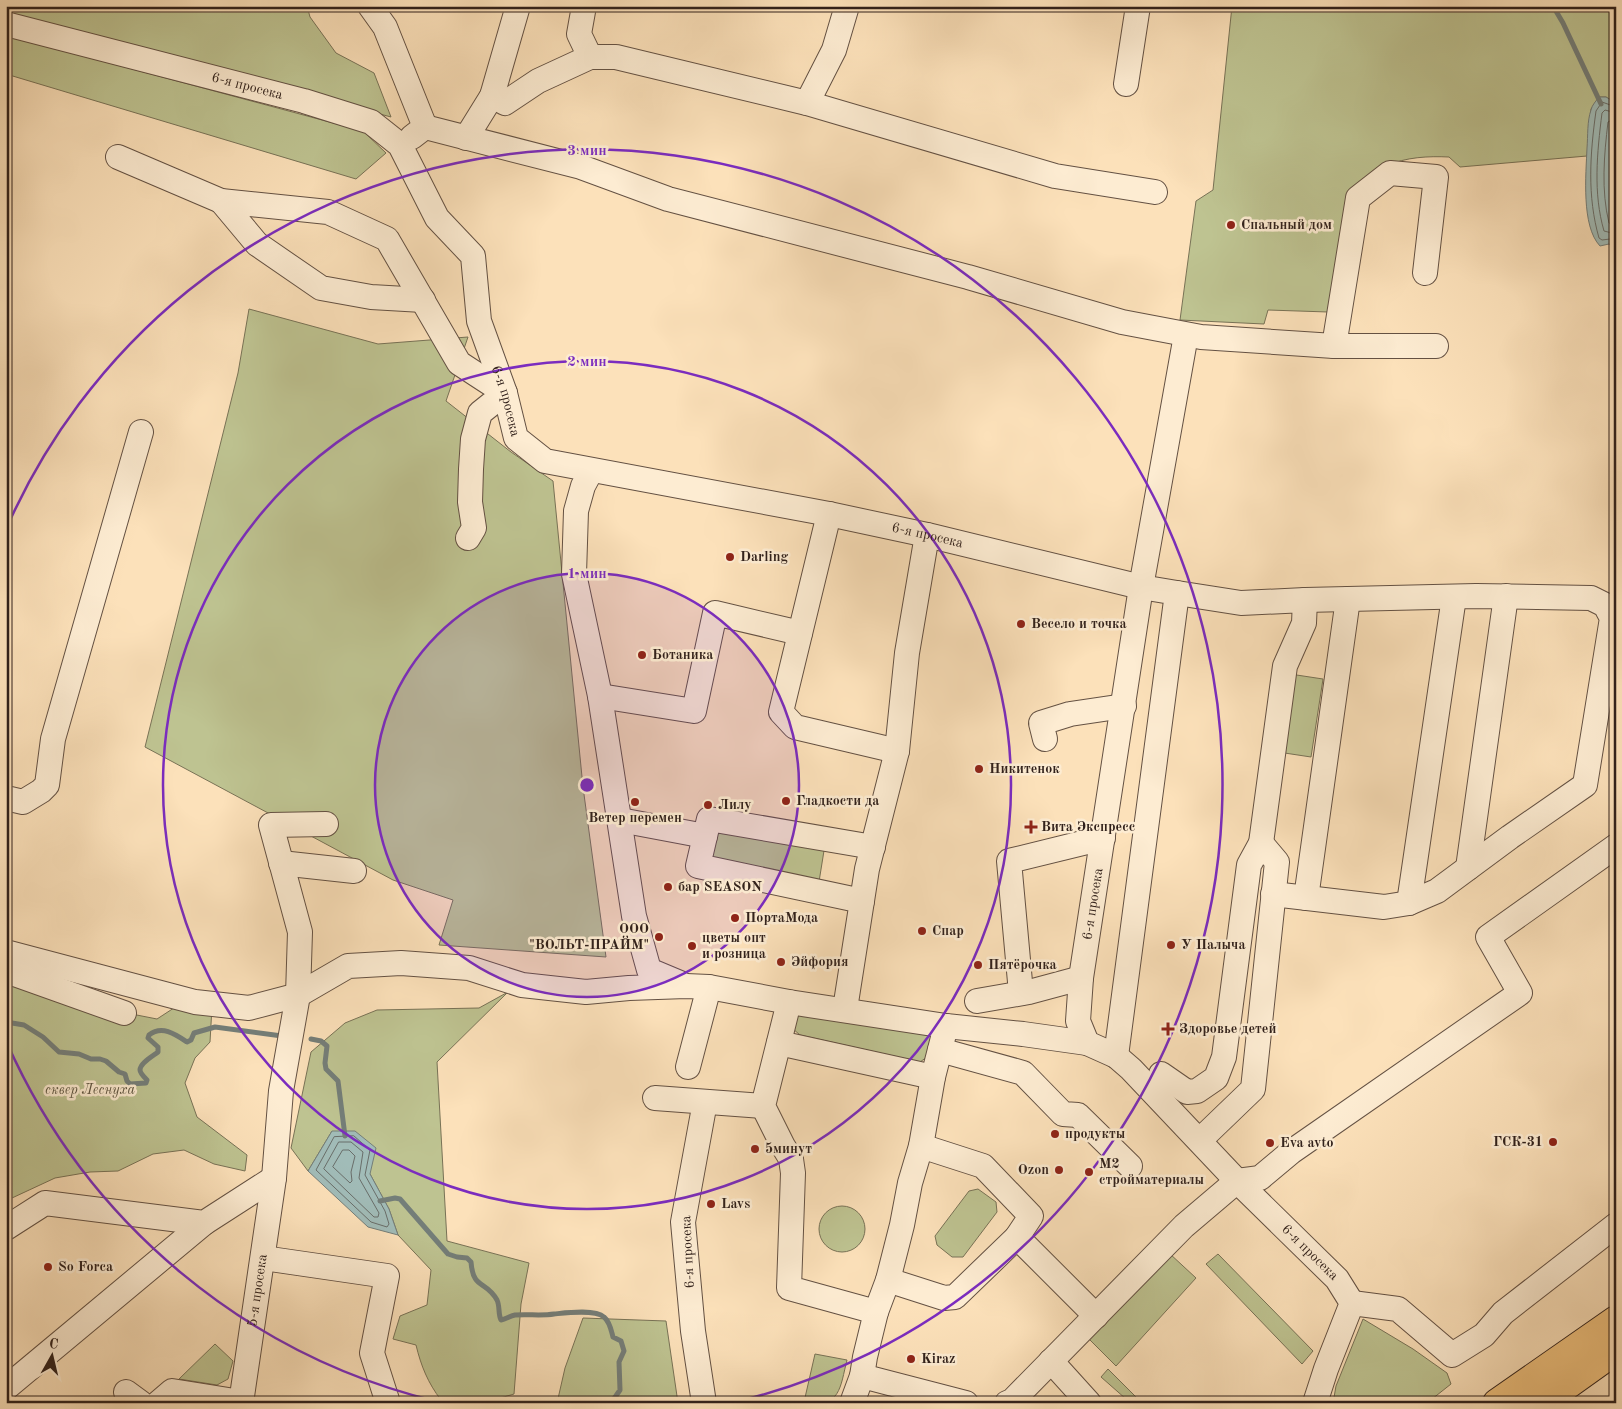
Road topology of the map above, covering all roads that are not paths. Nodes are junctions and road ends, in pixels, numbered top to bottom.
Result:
1 (370, 6) edge
2 (518, 6) edge
3 (584, 6) edge
4 (847, 6) edge
5 (1138, 6) edge
6 (6, 24) edge
7 (590, 57) junction
8 (1126, 84) dead end
9 (492, 96) junction
10 (807, 103) junction
11 (424, 127) junction
12 (466, 138) junction
13 (400, 145) junction
14 (118, 157) dead end
15 (1155, 192) dead end
16 (221, 201) junction
17 (1425, 273) dead end
18 (423, 300) junction
19 (1186, 335) junction
20 (1334, 346) junction
21 (1436, 346) dead end
22 (505, 393) junction
23 (141, 432) dead end
24 (591, 471) junction
25 (829, 514) junction
26 (927, 535) junction
27 (468, 538) dead end
28 (1140, 587) junction
29 (1177, 593) junction
30 (1454, 596) junction
31 (1506, 596) junction
32 (1348, 599) junction
33 (1305, 600) junction
34 (800, 633) junction
35 (600, 696) junction
36 (1124, 706) junction
37 (1045, 739) dead end
38 (897, 751) junction
39 (6, 798) edge
40 (620, 820) junction
41 (326, 824) dead end
42 (705, 836) junction
43 (1103, 838) junction
44 (1261, 843) junction
45 (873, 846) junction
46 (1616, 846) edge
47 (281, 863) junction
48 (1468, 868) junction
49 (354, 871) dead end
50 (1273, 894) junction
51 (1306, 898) junction
52 (862, 901) junction
53 (1409, 903) junction
54 (6, 952) edge
55 (6, 971) edge
56 (1081, 978) junction
57 (686, 986) junction
58 (709, 987) junction
59 (1021, 993) junction
60 (298, 995) junction
61 (977, 1001) dead end
62 (789, 1002) junction
63 (845, 1009) junction
64 (124, 1013) dead end
65 (946, 1026) junction
66 (779, 1043) junction
67 (1087, 1043) junction
68 (940, 1050) junction
69 (1116, 1056) junction
70 (688, 1067) dead end
71 (1161, 1074) dead end
72 (933, 1077) junction
73 (656, 1098) dead end
74 (706, 1102) junction
75 (763, 1106) junction
76 (1200, 1140) junction
77 (921, 1146) junction
78 (1130, 1166) dead end
79 (274, 1178) junction
80 (1237, 1181) junction
81 (204, 1223) junction
82 (1616, 1225) edge
83 (6, 1228) edge
84 (1017, 1237) junction
85 (263, 1258) junction
86 (888, 1280) junction
87 (1352, 1303) junction
88 (876, 1312) junction
89 (1096, 1316) junction
90 (1616, 1320) edge
91 (1616, 1350) edge
92 (1051, 1361) junction
93 (862, 1376) junction
94 (6, 1388) edge
95 (241, 1402) edge
96 (1312, 1402) edge
97 (158, 1403) edge
98 (388, 1403) edge
99 (704, 1403) edge
100 (852, 1403) edge
101 (966, 1403) edge
102 (1007, 1403) edge
103 (1089, 1403) edge
104 (1497, 1403) edge
105 (1542, 1403) edge

1 - 11 street
2 - 9 street
3 - 7 street
4 - 10 street
5 - 8 street
6 - 13 street, 6-я просека
7 - 9 street
7 - 10 street
9 - 12 street
10 - 15 street
11 - 12 street
11 - 13 street
12 - 19 street
13 - 22 street, 6-я просека
14 - 16 street
16 - 18 street
16 - 18 street
17 - 20 street
18 - 22 street
19 - 20 street
19 - 28 street
20 - 21 street
22 - 24 street, 6-я просека
22 - 27 street
23 - 39 street
24 - 25 street, 6-я просека
24 - 35 street
25 - 26 street, 6-я просека
25 - 34 street
26 - 28 street, 6-я просека
26 - 38 street
28 - 29 street
28 - 36 street, 6-я просека
29 - 33 street
29 - 69 street
30 - 31 street
30 - 32 street
30 - 53 street
31 - 48 street
31 - 48 street
32 - 33 street
32 - 51 street
33 - 44 street
34 - 35 street
34 - 38 street
35 - 40 street
36 - 37 street
36 - 43 street, 6-я просека
38 - 45 street
40 - 42 street
40 - 57 street
41 - 47 street, 5-я просека
42 - 45 street
42 - 52 street
43 - 56 street, 6-я просека
43 - 59 street
44 - 50 street
44 - 71 street
45 - 52 street
46 - 80 street
47 - 49 street
47 - 60 street, 5-я просека
48 - 53 street
50 - 51 street
50 - 76 street
51 - 53 street
52 - 63 street
54 - 60 street
55 - 64 street
56 - 59 street
56 - 67 street, 6-я просека
57 - 58 street
57 - 60 street
58 - 62 street
58 - 70 street
59 - 61 street
60 - 79 street, 5-я просека
62 - 63 street
62 - 66 street
63 - 65 street
65 - 67 street
65 - 68 street
66 - 72 street
66 - 75 street
67 - 69 street, 6-я просека
68 - 72 street
68 - 78 street
69 - 76 street, 6-я просека
72 - 77 street
73 - 74 street
74 - 75 street
74 - 99 street, 6-я просека
75 - 88 street
76 - 80 street, 6-я просека
77 - 84 street
77 - 86 street
79 - 81 street
79 - 85 street, 5-я просека
80 - 87 street, 6-я просека
80 - 89 street
81 - 83 street
81 - 94 street
82 - 87 street
84 - 86 street
84 - 89 street
85 - 95 street, 5-я просека
85 - 98 street
86 - 88 street
87 - 96 street
88 - 93 street
89 - 92 street
90 - 104 main road
91 - 105 main road
92 - 102 street
92 - 103 street
93 - 100 street
93 - 101 street
95 - 97 street

